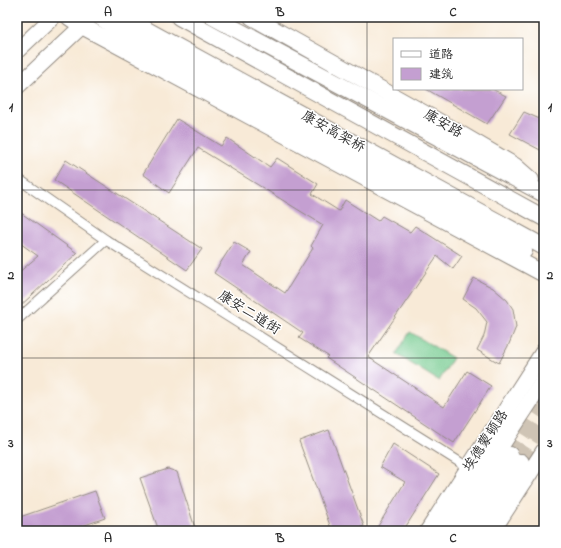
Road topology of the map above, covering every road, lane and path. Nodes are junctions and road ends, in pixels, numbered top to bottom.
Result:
1 (53, 17) edge
2 (69, 17) edge
3 (100, 17) edge
4 (123, 17) edge
5 (179, 17) edge
6 (213, 17) edge
7 (252, 17) edge
8 (86, 22) edge
9 (17, 50) edge
10 (17, 87) edge
11 (17, 178) edge
12 (544, 193) edge
13 (544, 218) edge
14 (106, 240) junction
15 (544, 247) edge
16 (544, 264) edge
17 (544, 274) edge
18 (17, 320) edge
19 (544, 351) edge
20 (544, 380) edge
21 (544, 451) edge
22 (469, 468) junction
23 (428, 531) edge
24 (445, 531) edge
25 (461, 531) edge
26 (476, 531) edge
27 (492, 531) edge

1 - 9 main road
2 - 8 highway
3 - 16 highway
4 - 15 highway, 康安高架桥
5 - 13 highway, 康安高架桥
6 - 12 highway, 康安路
7 - 12 highway, 康安路
8 - 10 main road
8 - 17 highway
11 - 14 street, 康安二道街
14 - 18 street
14 - 22 street, 康安二道街
19 - 22 highway, 埃德蒙顿路
20 - 24 highway
21 - 27 highway
22 - 23 highway, 埃德蒙顿路
25 - 26 highway, 埃德蒙顿路

